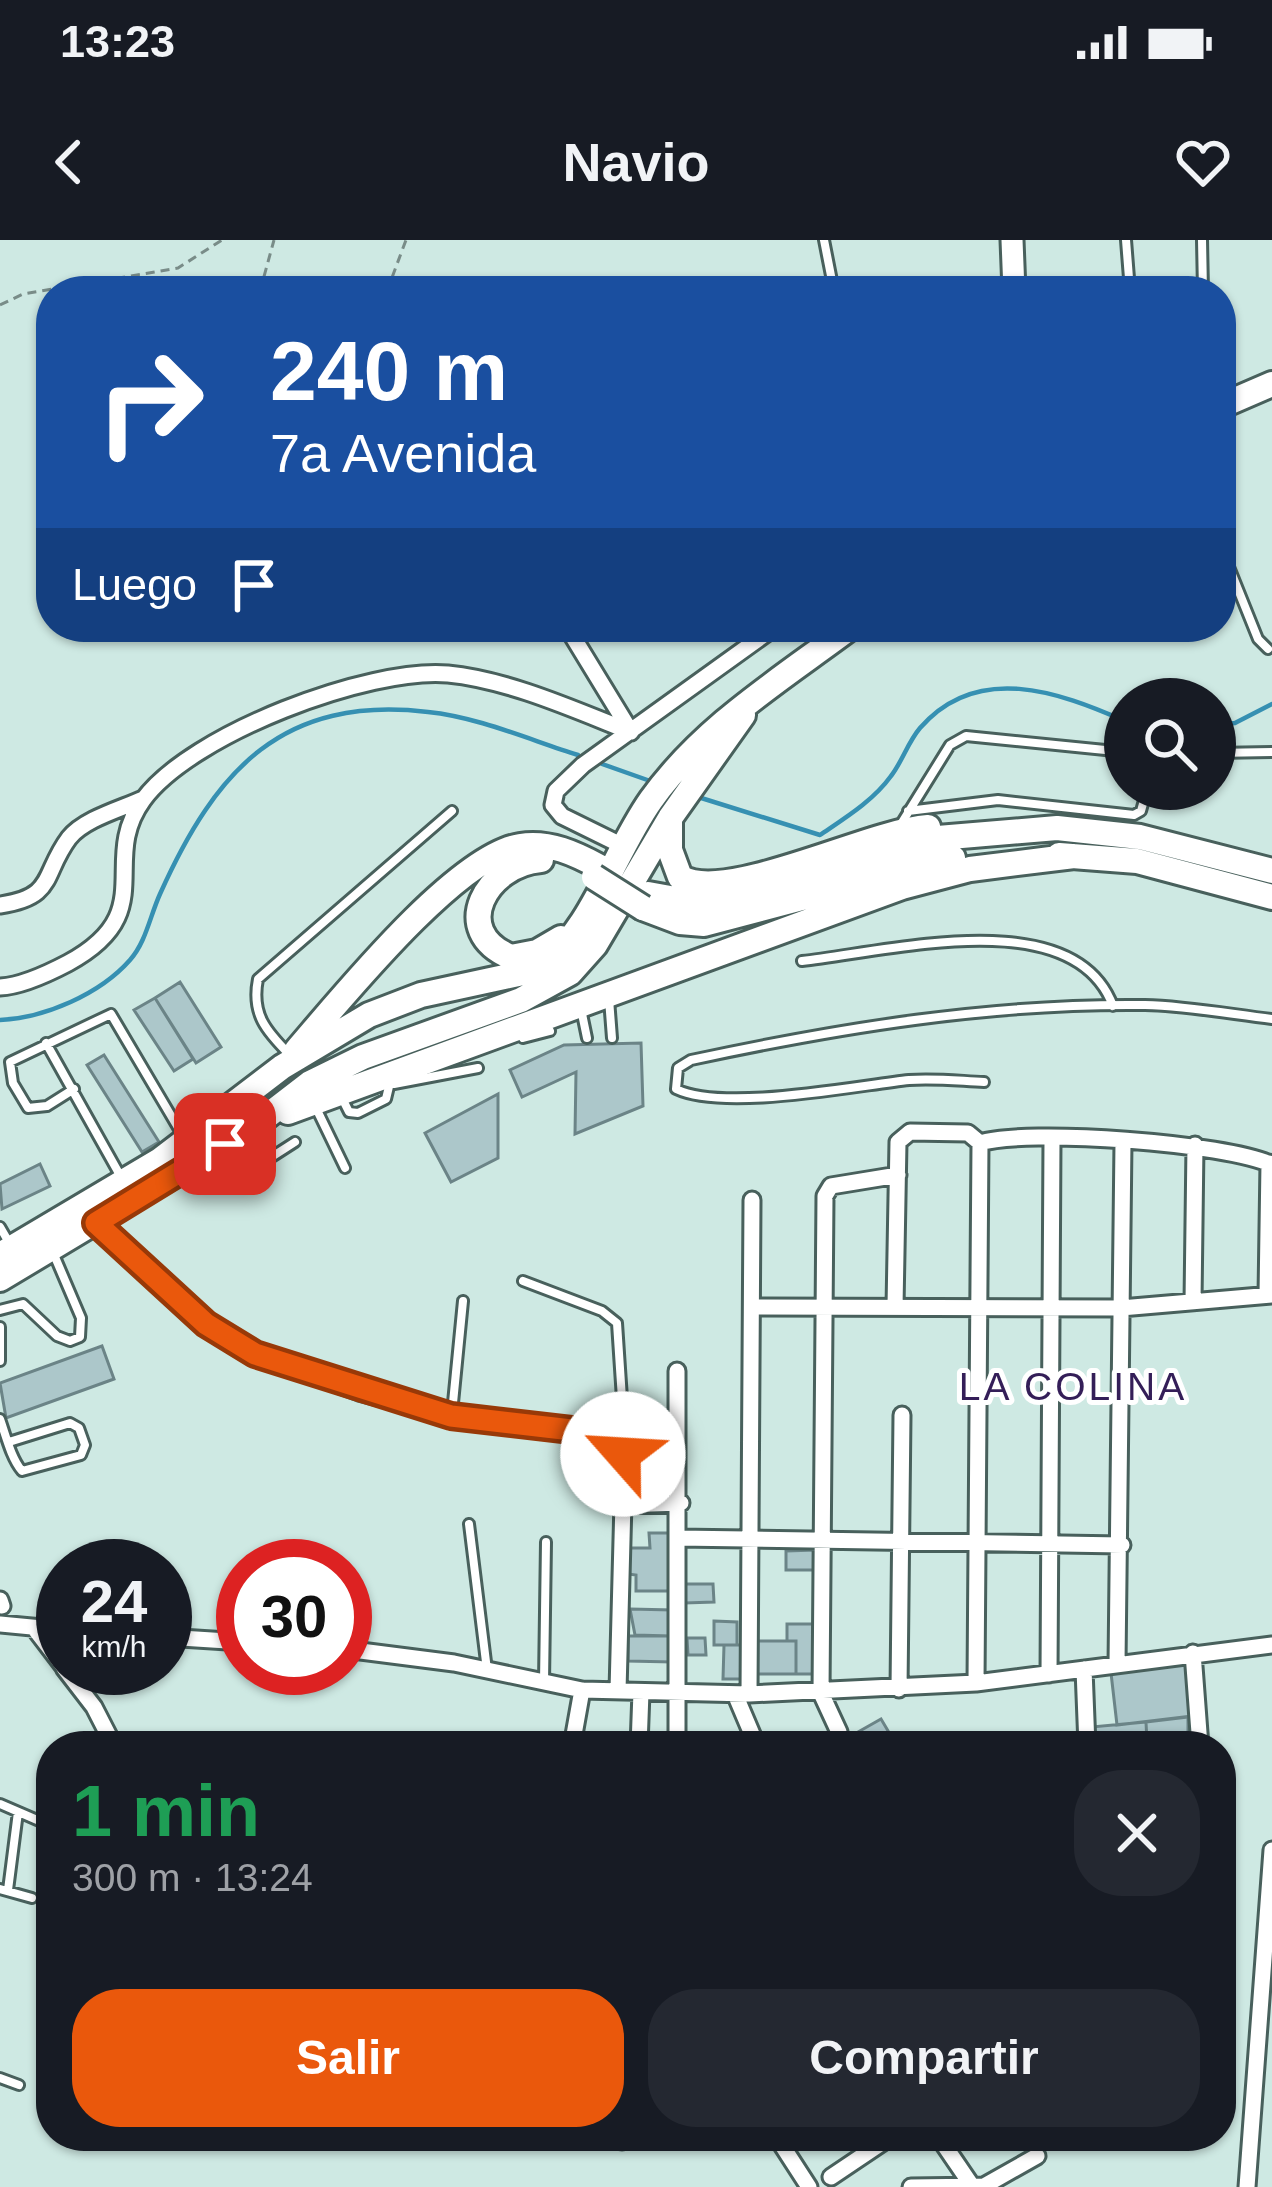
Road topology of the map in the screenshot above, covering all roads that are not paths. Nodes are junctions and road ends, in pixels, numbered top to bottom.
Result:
1 (824, 240) edge
2 (1012, 240) edge
3 (1126, 240) edge
4 (1202, 240) edge
5 (831, 276) edge
6 (1013, 276) edge
7 (1129, 276) edge
8 (1203, 276) edge
9 (1272, 383) edge
10 (1236, 399) edge
11 (1236, 585) edge
12 (576, 642) edge
13 (750, 642) edge
14 (757, 642) edge
15 (825, 642) edge
16 (752, 646) junction
17 (1268, 649) dead end
18 (631, 732) junction
19 (1104, 750) edge
20 (1272, 752) edge
21 (1236, 753) edge
22 (144, 798) junction
23 (1142, 810) edge
24 (452, 811) dead end
25 (663, 812) junction
26 (902, 821) junction
27 (1057, 828) junction
28 (625, 847) junction
29 (1074, 856) junction
30 (1272, 871) edge
31 (597, 872) junction
32 (1272, 896) edge
33 (646, 901) junction
34 (0, 905) edge
35 (574, 931) junction
36 (802, 961) dead end
37 (0, 987) edge
38 (608, 992) junction
39 (579, 1001) junction
40 (1113, 1006) junction
41 (1272, 1018) edge
42 (499, 1030) junction
43 (550, 1031) dead end
44 (587, 1038) dead end
45 (612, 1038) dead end
46 (46, 1042) junction
47 (287, 1062) junction
48 (478, 1068) dead end
49 (390, 1077) junction
50 (984, 1082) dead end
51 (74, 1089) junction
52 (313, 1101) junction
53 (253, 1126) junction
54 (1052, 1140) junction
55 (295, 1142) dead end
56 (1123, 1142) junction
57 (980, 1143) junction
58 (1196, 1145) junction
59 (192, 1151) junction
60 (1270, 1164) edge
61 (345, 1168) dead end
62 (898, 1175) junction
63 (124, 1183) junction
64 (752, 1200) dead end
65 (91, 1214) junction
66 (4, 1243) edge
67 (52, 1249) junction
68 (0, 1279) edge
69 (523, 1281) dead end
70 (1270, 1295) edge
71 (463, 1301) dead end
72 (1193, 1302) junction
73 (752, 1307) junction
74 (825, 1307) junction
75 (895, 1307) junction
76 (978, 1308) junction
77 (1049, 1308) junction
78 (1121, 1308) junction
79 (0, 1310) edge
80 (0, 1327) edge
81 (0, 1361) edge
82 (677, 1371) dead end
83 (902, 1414) dead end
84 (451, 1416) junction
85 (0, 1419) edge
86 (9, 1442) junction
87 (618, 1442) junction
88 (681, 1503) junction
89 (622, 1504) junction
90 (469, 1524) dead end
91 (679, 1538) junction
92 (751, 1539) junction
93 (821, 1540) junction
94 (546, 1542) dead end
95 (898, 1542) junction
96 (979, 1543) junction
97 (1051, 1544) junction
98 (1122, 1545) junction
99 (1, 1610) edge
100 (34, 1628) joint
101 (36, 1631) edge
102 (1272, 1645) edge
103 (372, 1653) edge
104 (1193, 1653) junction
105 (1117, 1664) junction
106 (1084, 1669) junction
107 (487, 1670) junction
108 (1049, 1674) junction
109 (544, 1682) junction
110 (976, 1684) junction
111 (899, 1689) junction
112 (582, 1690) junction
113 (618, 1691) junction
114 (641, 1692) junction
115 (676, 1693) junction
116 (742, 1694) junction
117 (821, 1694) junction
118 (86, 1695) edge
119 (106, 1731) edge
120 (575, 1731) edge
121 (640, 1731) edge
122 (677, 1731) edge
123 (753, 1731) edge
124 (839, 1731) edge
125 (1086, 1731) edge
126 (1199, 1731) edge
127 (0, 1804) edge
128 (18, 1812) junction
129 (36, 1820) edge
130 (1272, 1850) edge
131 (4, 1890) edge
132 (32, 1898) dead end
133 (0, 2078) edge
134 (19, 2085) dead end
135 (786, 2151) edge
136 (870, 2151) edge
137 (948, 2151) edge
138 (1037, 2156) dead end
139 (831, 2177) dead end
140 (970, 2183) junction
141 (809, 2187) edge
142 (911, 2187) edge
143 (1247, 2187) edge

1 - 5 lane
2 - 6 street
3 - 7 lane
4 - 8 lane
9 - 10 main road
11 - 17 lane
12 - 18 street
13 - 16 street
14 - 16 street
15 - 25 main road
16 - 18 street
18 - 22 street
18 - 28 street
19 - 26 lane
20 - 21 lane
22 - 34 street
22 - 37 street
23 - 26 lane
24 - 47 lane
25 - 26 main road
25 - 28 main road
25 - 53 main road
26 - 27 main road
27 - 30 main road
27 - 33 main road
28 - 35 main road
29 - 32 main road
29 - 33 main road
29 - 38 main road
31 - 33 main road, bridge
31 - 35 main road
31 - 47 main road
35 - 47 main road
36 - 40 lane
38 - 39 main road
38 - 45 lane
39 - 42 main road
39 - 44 lane
40 - 41 lane
40 - 50 lane
42 - 43 lane
42 - 49 main road
46 - 51 lane
46 - 51 lane
46 - 59 lane
47 - 59 main road
48 - 49 lane
49 - 52 main road
51 - 63 lane
52 - 53 main road
52 - 61 lane
53 - 59 main road
54 - 56 street
54 - 57 street
54 - 77 street
55 - 59 lane
56 - 58 street
56 - 78 street
57 - 62 street
57 - 76 street
58 - 60 street
58 - 72 street
59 - 63 main road
59 - 65 main road
60 - 70 street
62 - 74 street
62 - 75 street
63 - 65 main road
64 - 73 street
65 - 66 main road
65 - 67 main road
65 - 84 street
67 - 68 main road
67 - 79 lane
69 - 87 lane
70 - 72 street
71 - 84 lane
72 - 78 street
73 - 74 street
73 - 92 street
74 - 75 street
74 - 93 street
75 - 76 street
76 - 77 street
76 - 96 street
77 - 78 street
77 - 97 street
78 - 98 street
80 - 81 lane
82 - 88 street
83 - 95 street
84 - 87 street
85 - 86 lane
86 - 86 lane
87 - 89 street
88 - 89 street
88 - 91 street
89 - 113 street
90 - 107 lane
91 - 92 street
91 - 115 street
92 - 93 street
92 - 116 street
93 - 95 street
93 - 117 street
94 - 109 lane
95 - 96 street
95 - 111 street
96 - 97 street
96 - 110 street
97 - 98 street
97 - 108 street
98 - 105 street
99 - 100 street
100 - 101 street
102 - 104 street
103 - 107 street
104 - 105 street
104 - 126 street
105 - 106 street
106 - 108 street
106 - 125 street
107 - 109 street
108 - 110 street
109 - 112 street
110 - 111 street
111 - 117 street
112 - 113 street
112 - 120 street
113 - 114 street
114 - 115 street
114 - 121 street
115 - 116 street
115 - 122 street
116 - 117 street
116 - 123 street
117 - 124 street
118 - 119 street
127 - 128 lane
128 - 129 lane
128 - 131 lane
130 - 143 street
131 - 132 lane
133 - 134 lane
135 - 141 street
136 - 139 street
137 - 140 street
138 - 140 street
140 - 142 street

